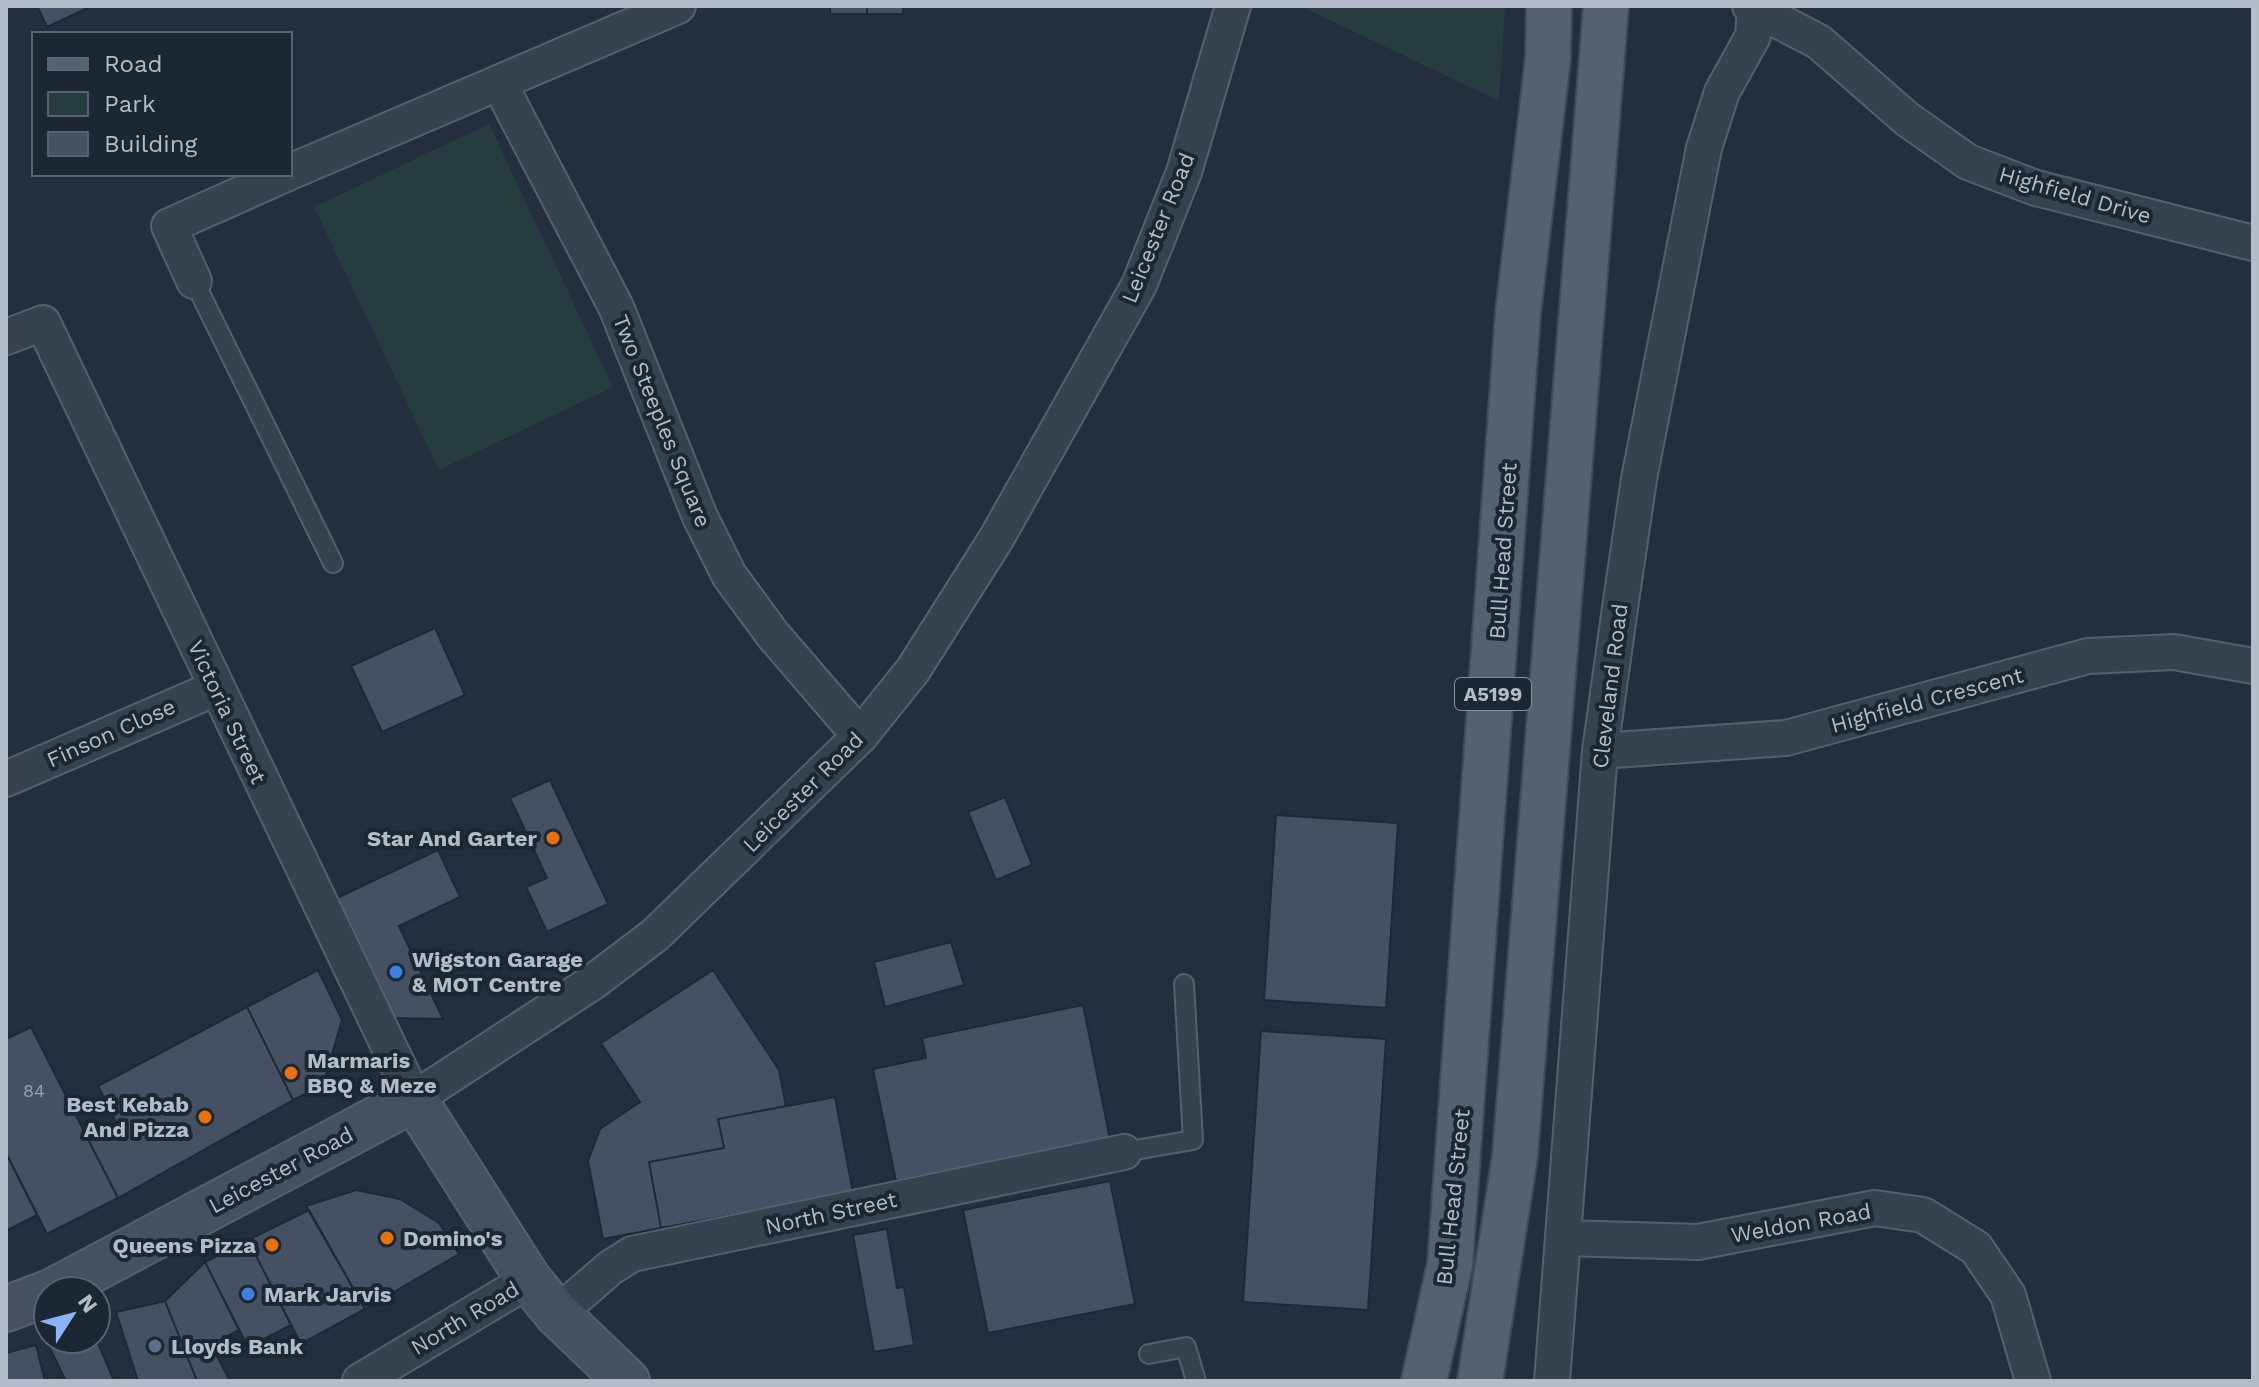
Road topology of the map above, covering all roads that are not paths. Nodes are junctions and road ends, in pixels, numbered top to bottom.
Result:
1 (678, 6) edge
2 (1233, 6) edge
3 (1549, 6) edge
4 (1606, 6) edge
5 (1754, 7) edge
6 (499, 83) junction
7 (292, 171) edge
8 (281, 176) edge
9 (2253, 243) edge
10 (194, 281) joint
11 (6, 337) edge
12 (333, 563) dead end
13 (2253, 666) edge
14 (216, 688) junction
15 (860, 736) junction
16 (1600, 751) junction
17 (6, 779) edge
18 (1184, 984) dead end
19 (414, 1099) junction
20 (1124, 1152) joint
21 (1565, 1238) junction
22 (82, 1275) edge
23 (529, 1280) junction
24 (32, 1299) edge
25 (6, 1309) edge
26 (557, 1314) junction
27 (1149, 1354) dead end
28 (360, 1381) edge
29 (627, 1381) edge
30 (1196, 1381) edge
31 (1424, 1381) edge
32 (1480, 1381) edge
33 (1552, 1381) edge
34 (2033, 1381) edge

1 - 6 street
2 - 15 street, Leicester Road
3 - 31 main road, Bull Head Street / A5199
4 - 32 main road, A5199
5 - 9 street, Highfield Drive
5 - 16 street, Cleveland Road
6 - 7 street
6 - 15 street, Two Steeples Square
8 - 10 street
10 - 12 lane
11 - 14 street, Victoria Street
13 - 16 street, Highfield Crescent
14 - 17 street, Finson Close
14 - 19 street, Victoria Street
15 - 19 street, Leicester Road
16 - 21 street, Cleveland Road
18 - 20 lane
19 - 22 main road, Leicester Road
19 - 23 main road
20 - 26 street, North Street
21 - 33 street, Cleveland Road
21 - 34 street, Weldon Road
23 - 26 main road
23 - 28 street, North Road
24 - 25 main road, Leicester Road
26 - 29 main road
27 - 30 lane

